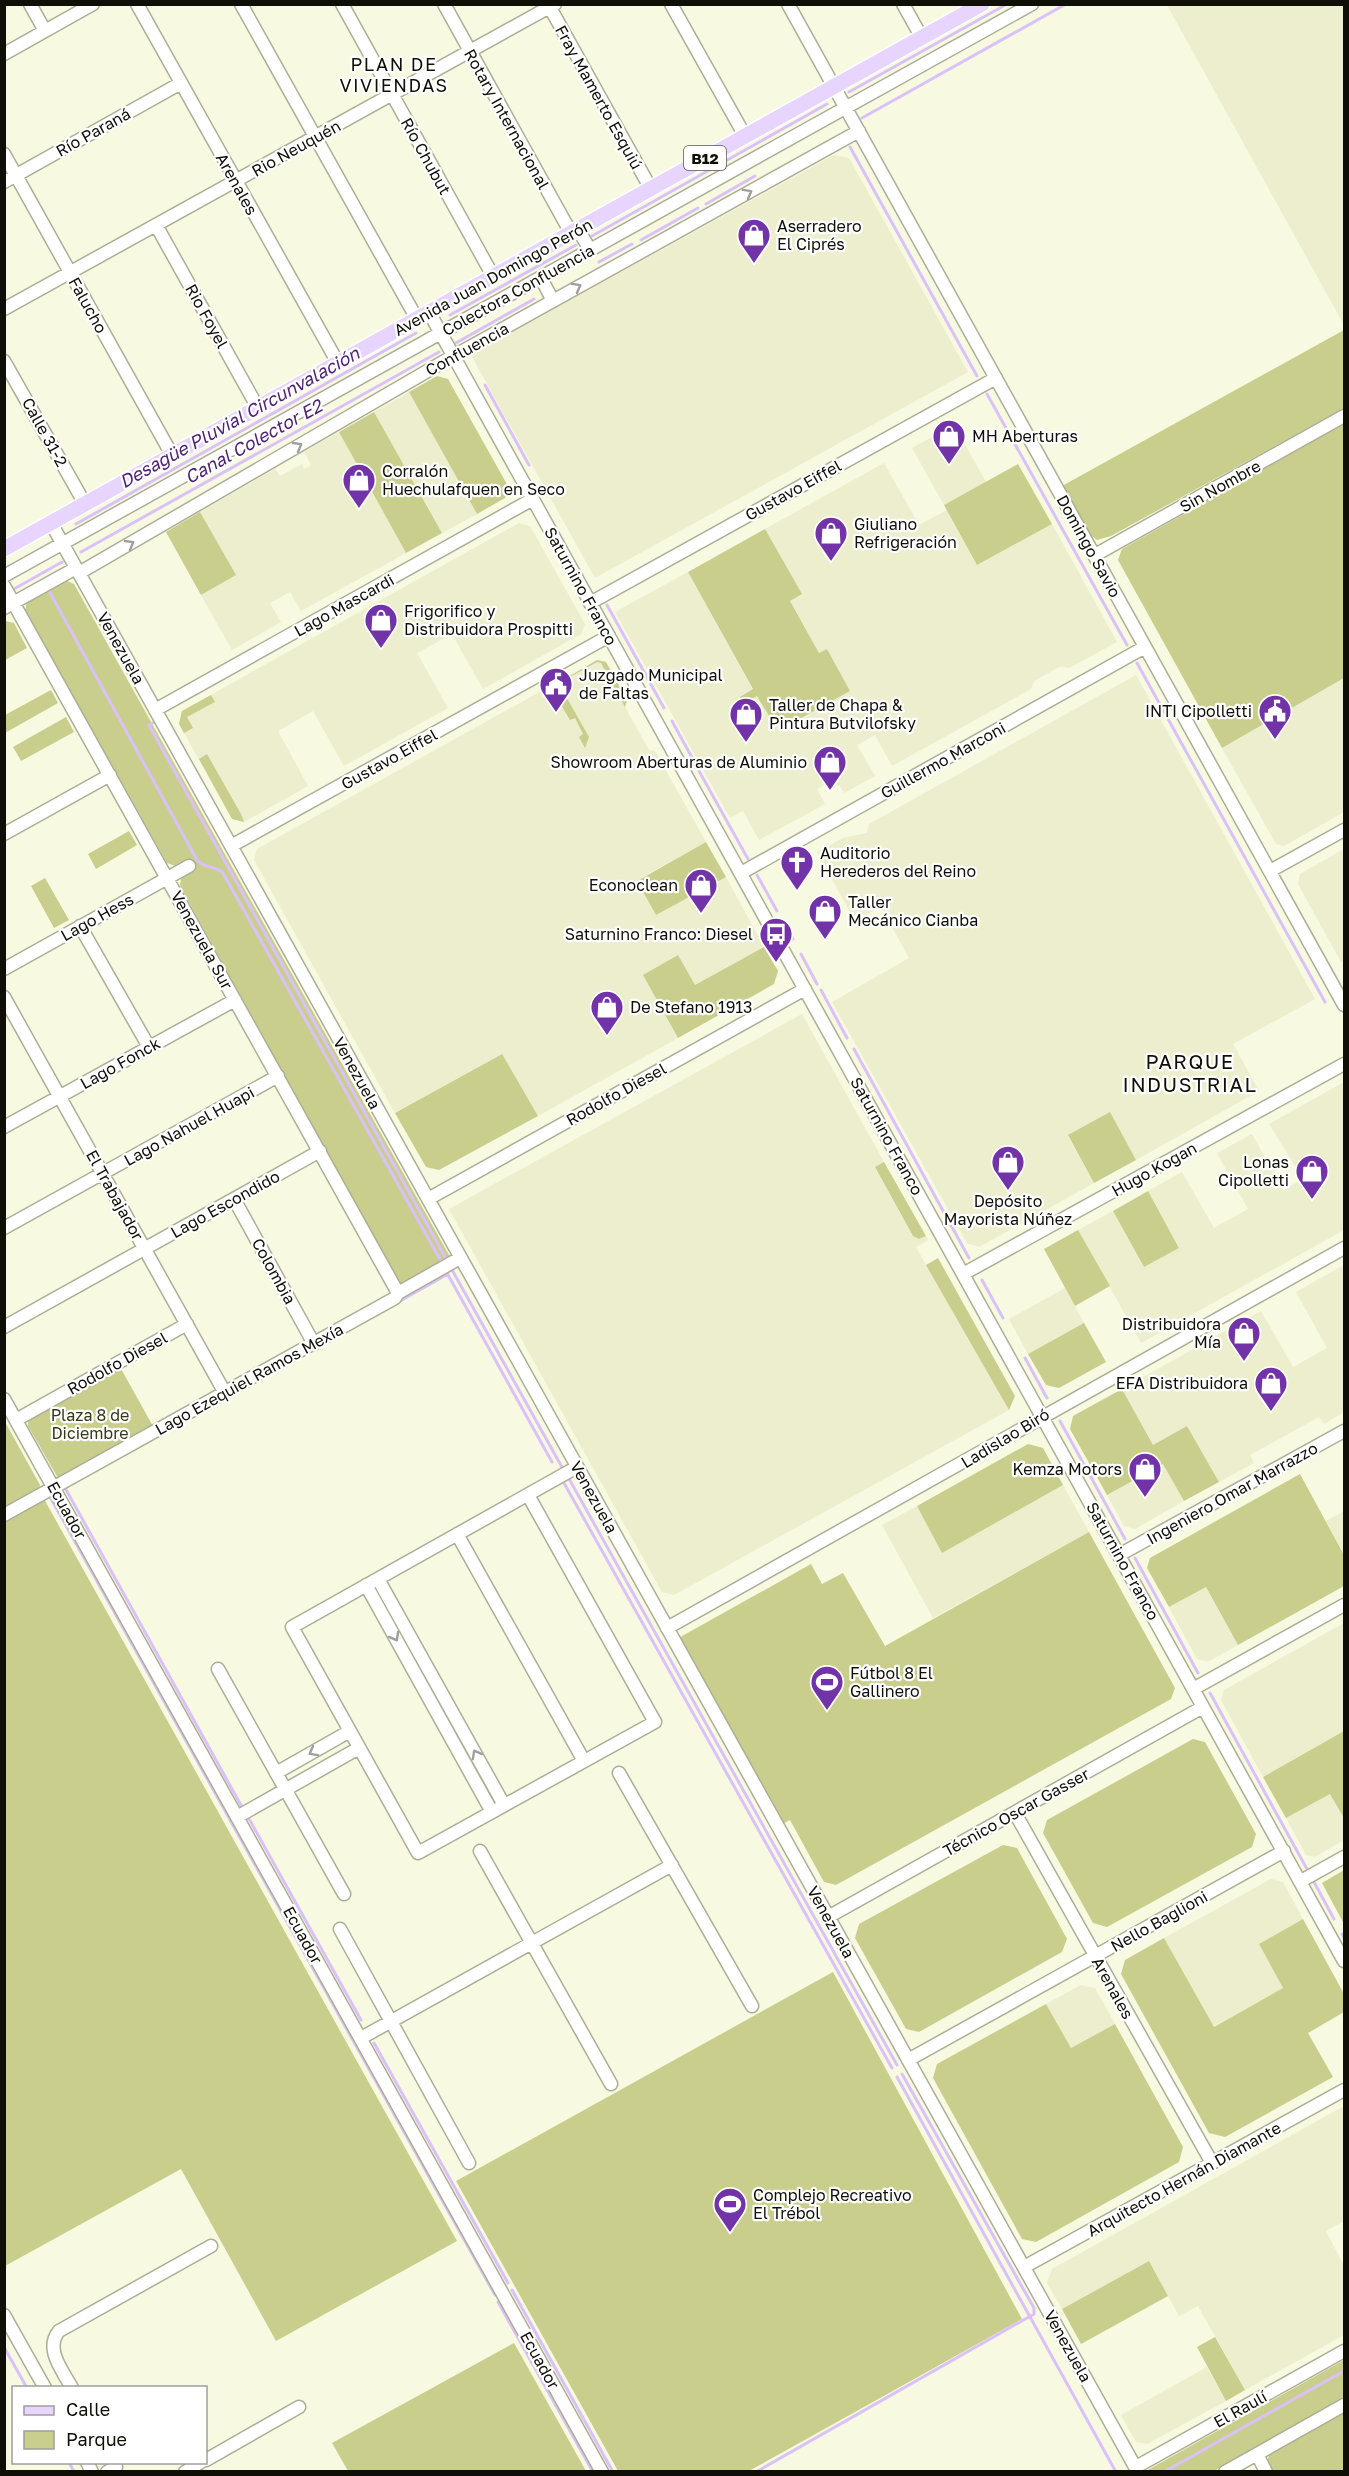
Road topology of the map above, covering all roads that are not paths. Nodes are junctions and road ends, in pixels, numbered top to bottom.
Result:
1 (30, 4) edge
2 (93, 4) edge
3 (137, 4) edge
4 (241, 4) edge
5 (342, 4) edge
6 (444, 4) edge
7 (671, 4) edge
8 (788, 4) edge
9 (903, 4) edge
10 (981, 4) edge
11 (1032, 4) edge
12 (551, 6) edge
13 (45, 31) junction
14 (922, 38) junction
15 (470, 52) junction
16 (4, 54) edge
17 (181, 83) junction
18 (835, 86) junction
19 (392, 95) junction
20 (846, 108) junction
21 (859, 131) junction
22 (745, 136) junction
23 (315, 137) junction
24 (4, 154) edge
25 (16, 175) junction
26 (236, 181) junction
27 (4, 182) edge
28 (651, 189) junction
29 (156, 225) junction
30 (575, 231) junction
31 (590, 250) junction
32 (71, 273) junction
33 (493, 276) junction
34 (541, 278) junction
35 (553, 301) junction
36 (4, 309) edge
37 (423, 315) junction
38 (441, 334) junction
39 (453, 356) junction
40 (4, 361) edge
41 (338, 363) junction
42 (996, 378) junction
43 (258, 408) junction
44 (1344, 416) edge
45 (172, 455) junction
46 (533, 499) junction
47 (85, 504) junction
48 (51, 523) junction
49 (63, 544) junction
50 (4, 549) edge
51 (1095, 555) junction
52 (78, 571) junction
53 (4, 576) edge
54 (4, 586) edge
55 (590, 603) junction
56 (9, 605) edge
57 (609, 636) junction
58 (1145, 647) junction
59 (155, 710) junction
60 (110, 775) junction
61 (1344, 830) edge
62 (4, 834) edge
63 (231, 846) junction
64 (189, 866) dead end
65 (1270, 871) junction
66 (741, 873) junction
67 (168, 878) junction
68 (80, 926) junction
69 (4, 969) edge
70 (805, 989) junction
71 (4, 997) edge
72 (236, 1000) junction
73 (1344, 1005) edge
74 (149, 1047) junction
75 (1344, 1064) edge
76 (278, 1076) junction
77 (60, 1097) junction
78 (4, 1127) edge
79 (320, 1151) junction
80 (103, 1173) junction
81 (234, 1199) junction
82 (428, 1199) junction
83 (4, 1228) edge
84 (1344, 1248) edge
85 (145, 1249) junction
86 (460, 1257) junction
87 (963, 1275) junction
88 (398, 1294) junction
89 (187, 1324) junction
90 (4, 1327) edge
91 (314, 1344) junction
92 (225, 1393) junction
93 (4, 1399) edge
94 (1043, 1418) junction
95 (16, 1419) junction
96 (1344, 1431) edge
97 (577, 1467) junction
98 (54, 1487) junction
99 (528, 1495) junction
100 (4, 1515) edge
101 (457, 1534) junction
102 (1119, 1555) junction
103 (378, 1579) junction
104 (366, 1586) junction
105 (1344, 1605) edge
106 (667, 1628) junction
107 (218, 1669) dead end
108 (1193, 1689) junction
109 (1203, 1707) junction
110 (350, 1731) junction
111 (359, 1748) junction
112 (584, 1761) junction
113 (276, 1773) junction
114 (619, 1773) dead end
115 (285, 1790) junction
116 (504, 1805) junction
117 (492, 1812) junction
118 (1015, 1813) junction
119 (237, 1816) junction
120 (480, 1851) dead end
121 (1284, 1851) junction
122 (1344, 1857) edge
123 (672, 1865) junction
124 (1301, 1881) junction
125 (344, 1894) dead end
126 (828, 1917) junction
127 (340, 1929) dead end
128 (531, 1943) junction
129 (1095, 1956) junction
130 (1344, 1961) edge
131 (752, 2006) dead end
132 (389, 2018) junction
133 (359, 2035) junction
134 (908, 2060) junction
135 (611, 2084) dead end
136 (1344, 2090) edge
137 (469, 2163) dead end
138 (1212, 2163) junction
139 (211, 2246) dead end
140 (1024, 2267) junction
141 (4, 2315) edge
142 (1344, 2351) edge
143 (44, 2386) edge
144 (71, 2386) edge
145 (1344, 2404) edge
146 (299, 2406) dead end
147 (1257, 2454) junction
148 (207, 2459) edge
149 (199, 2464) edge
150 (1137, 2469) edge
151 (185, 2472) edge
152 (602, 2472) edge
153 (1225, 2472) edge
154 (1266, 2472) edge

1 - 13 street
2 - 13 street
3 - 17 street, Arenales
4 - 23 street, Saturnino Franco
5 - 19 street, Río Chubut
6 - 15 street, Rotary Internacional
7 - 22 street
8 - 18 street, Domingo Savio
9 - 14 street
10 - 14 main road, Avenida Juan Domingo Perón / B12
11 - 20 street, Colectora Confluencia
12 - 15 street, Rio Neuquén
12 - 28 street, Fray Mamerto Esquiú
13 - 16 street
14 - 18 main road, Avenida Juan Domingo Perón / B12
15 - 19 street, Rio Neuquén
15 - 30 street, Rotary Internacional
17 - 25 street, Río Paraná
17 - 26 street, Arenales
18 - 20 street, Domingo Savio
18 - 22 main road, Avenida Juan Domingo Perón / B12
19 - 23 street, Rio Neuquén
19 - 33 street, Río Chubut
20 - 21 street, Domingo Savio
20 - 31 street, Colectora Confluencia
35 -> 21 street, Confluencia
21 - 42 street, Domingo Savio
22 - 28 main road, Avenida Juan Domingo Perón / B12
23 - 26 street, Rio Neuquén
23 - 37 street, Saturnino Franco
24 - 25 street, Falucho
25 - 27 street, Río Paraná
25 - 32 street, Falucho
26 - 29 street, Rio Neuquén
26 - 41 street, Arenales
28 - 30 main road, Avenida Juan Domingo Perón / B12
29 - 32 street, Rio Neuquén
29 - 43 street, Rio Foyel
30 - 31 street, Rotary Internacional
30 - 33 main road, Avenida Juan Domingo Perón / B12
31 - 34 street, Colectora Confluencia
32 - 36 street, Rio Neuquén
32 - 45 street, Falucho
33 - 37 main road, Avenida Juan Domingo Perón / B12
34 - 35 street
34 - 38 street, Colectora Confluencia
35 - 39 street, Confluencia
37 - 38 street, Saturnino Franco
37 - 41 main road, Avenida Juan Domingo Perón / B12
38 - 39 street, Saturnino Franco
38 - 49 street, Colectora Confluencia
39 - 46 street, Saturnino Franco
52 -> 39 street, Confluencia
40 - 47 street, Calle 31-2
41 - 43 main road, Avenida Juan Domingo Perón / B12
42 - 51 street, Domingo Savio
42 - 55 street, Gustavo Eiffel
43 - 45 main road, Avenida Juan Domingo Perón / B12
44 - 51 street, Sin Nombre
45 - 47 main road, Avenida Juan Domingo Perón / B12
46 - 55 street, Saturnino Franco
46 - 59 street, Lago Mascardi
47 - 48 main road, Avenida Juan Domingo Perón / B12
48 - 49 street, Venezuela
48 - 50 main road, Avenida Juan Domingo Perón / B12
49 - 52 street, Venezuela
49 - 53 street, Colectora Confluencia
51 - 58 street, Domingo Savio
52 - 56 street, Confluencia
52 - 59 street, Venezuela
54 - 56 street, Venezuela Sur
55 - 57 street, Saturnino Franco
56 - 60 street, Venezuela Sur
57 - 63 street, Gustavo Eiffel
57 - 66 street, Saturnino Franco
58 - 65 street, Domingo Savio
58 - 66 street, Guillermo Marconi
59 - 63 street, Venezuela
60 - 62 street
60 - 67 street, Venezuela Sur
61 - 65 street
63 - 82 street, Venezuela
64 - 67 street, Lago Hess
65 - 73 street, Domingo Savio
66 - 70 street, Saturnino Franco
67 - 68 street, Lago Hess
67 - 72 street, Venezuela Sur
68 - 69 street, Lago Hess
68 - 74 street
70 - 82 street, Rodolfo Diesel
70 - 87 street, Saturnino Franco
71 - 77 street, El Trabajador
72 - 74 street, Lago Fonck
72 - 76 street, Venezuela Sur
74 - 77 street, Lago Fonck
75 - 87 street, Hugo Kogan
76 - 79 street, Venezuela Sur
76 - 80 street, Lago Nahuel Huapi
77 - 78 street, Lago Fonck
77 - 80 street, El Trabajador
79 - 81 street, Lago Escondido
79 - 88 street, Venezuela Sur
80 - 83 street, Lago Nahuel Huapi
80 - 85 street, El Trabajador
81 - 85 street, Lago Escondido
81 - 91 street, Colombia
82 - 86 street, Venezuela
84 - 94 street, Ladislao Biró
85 - 89 street, El Trabajador
85 - 90 street, Lago Escondido
86 - 88 street, Lago Ezequiel Ramos Mexía
86 - 97 street, Venezuela
87 - 94 street, Saturnino Franco
88 - 91 street, Lago Ezequiel Ramos Mexía
89 - 92 street, El Trabajador
89 - 95 street, Rodolfo Diesel
91 - 92 street, Lago Ezequiel Ramos Mexía
92 - 98 street, Lago Ezequiel Ramos Mexía
93 - 95 street, Ecuador
94 - 102 street, Saturnino Franco
94 - 106 street, Ladislao Biró
95 - 98 street, Ecuador
96 - 102 street, Ingeniero Omar Marrazzo
97 - 99 street
97 - 106 street, Venezuela
98 - 100 street, Lago Ezequiel Ramos Mexía
98 - 119 street, Ecuador
99 - 101 street
99 - 112 street
101 - 103 street
101 - 112 street
102 - 108 street, Saturnino Franco
103 - 104 street
116 -> 103 street
104 - 110 street
104 -> 117 street
105 - 108 street
106 - 126 street, Venezuela
107 - 113 street
108 - 109 street, Saturnino Franco
109 - 118 street, Técnico Oscar Gasser
109 - 121 street, Saturnino Franco
110 - 111 street
110 -> 113 street
111 - 115 street
111 - 117 street
112 - 116 street
113 - 115 street
114 - 123 street
115 - 119 street
115 - 125 street
116 - 117 street
118 - 126 street, Técnico Oscar Gasser
118 - 129 street, Arenales
119 - 133 street, Ecuador
120 - 128 street
121 - 124 street, Saturnino Franco
121 - 129 street, Nello Baglioni
122 - 124 street
123 - 128 street
123 - 131 street
124 - 130 street, Saturnino Franco
126 - 134 street, Venezuela
127 - 132 street
128 - 132 street
128 - 135 street
129 - 134 street, Nello Baglioni
129 - 138 street, Arenales
132 - 133 street
132 - 137 street
133 - 152 street, Ecuador
134 - 140 street, Venezuela
136 - 138 street, Arquitecto Hernán Diamante
138 - 140 street, Arquitecto Hernán Diamante
139 - 144 street
140 - 150 street, Venezuela
141 - 143 street
142 - 150 street, El Raulí
145 - 147 street
146 - 148 street
147 - 153 street
147 - 154 street
149 - 151 street

